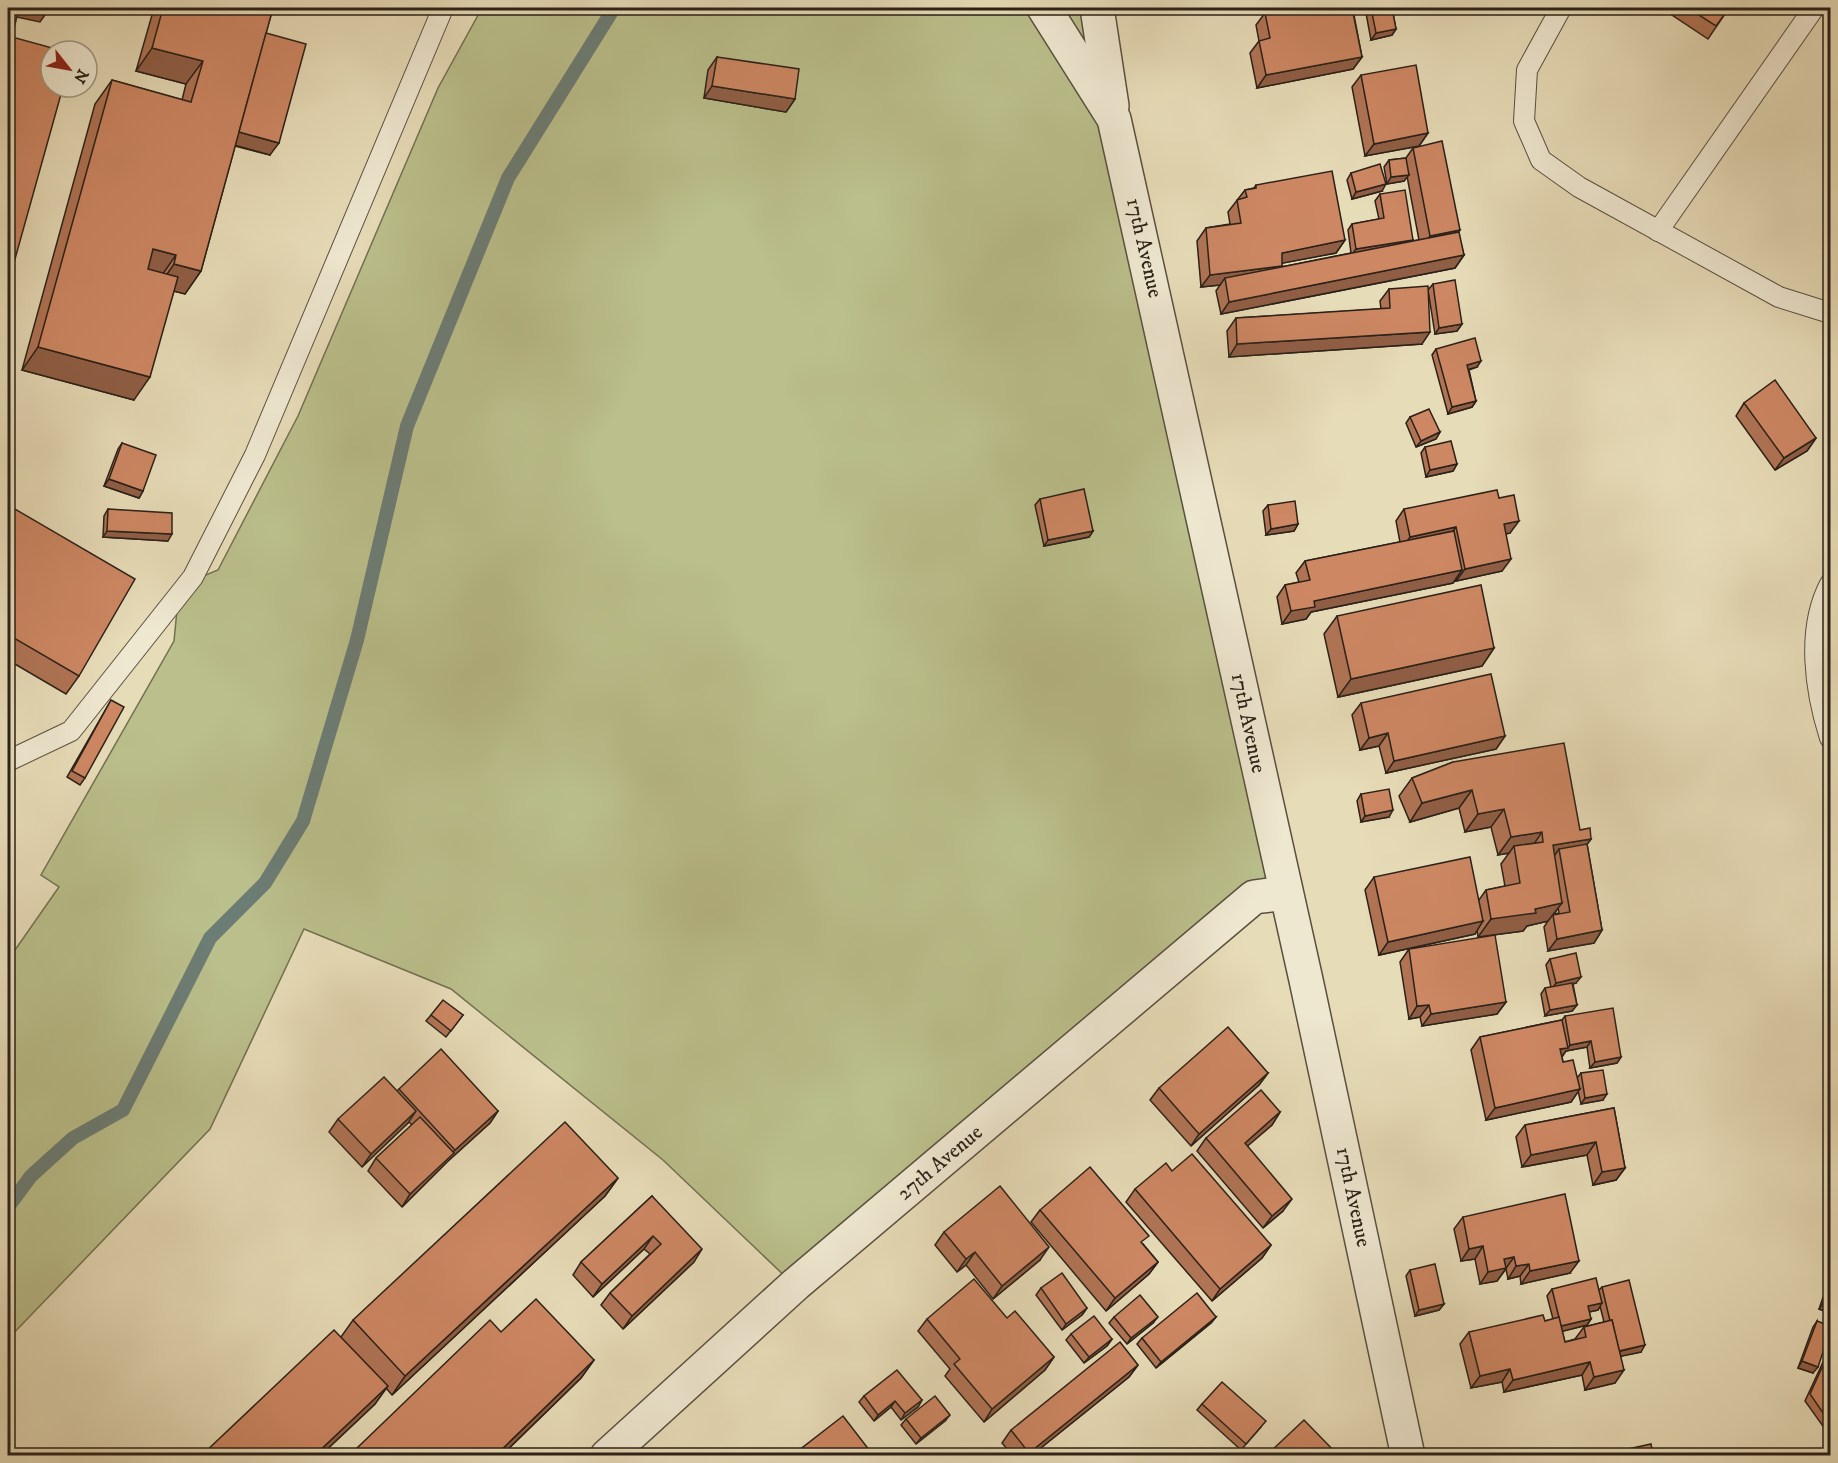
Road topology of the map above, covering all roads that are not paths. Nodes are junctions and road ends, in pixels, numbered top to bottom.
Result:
1 (443, 8) edge
2 (1044, 8) edge
3 (1097, 8) edge
4 (1561, 8) edge
5 (1814, 8) edge
6 (1114, 119) junction
7 (1658, 231) junction
8 (1830, 313) edge
9 (1830, 584) edge
10 (1830, 738) edge
11 (8, 761) edge
12 (1286, 893) junction
13 (608, 1455) edge
14 (1408, 1455) edge

1 - 11 lane
2 - 6 street, 17th Avenue
3 - 6 street
4 - 7 lane
5 - 7 lane
6 - 12 street, 17th Avenue
7 - 8 lane
9 - 10 lane
12 - 13 street, 27th Avenue
12 - 14 street, 17th Avenue

